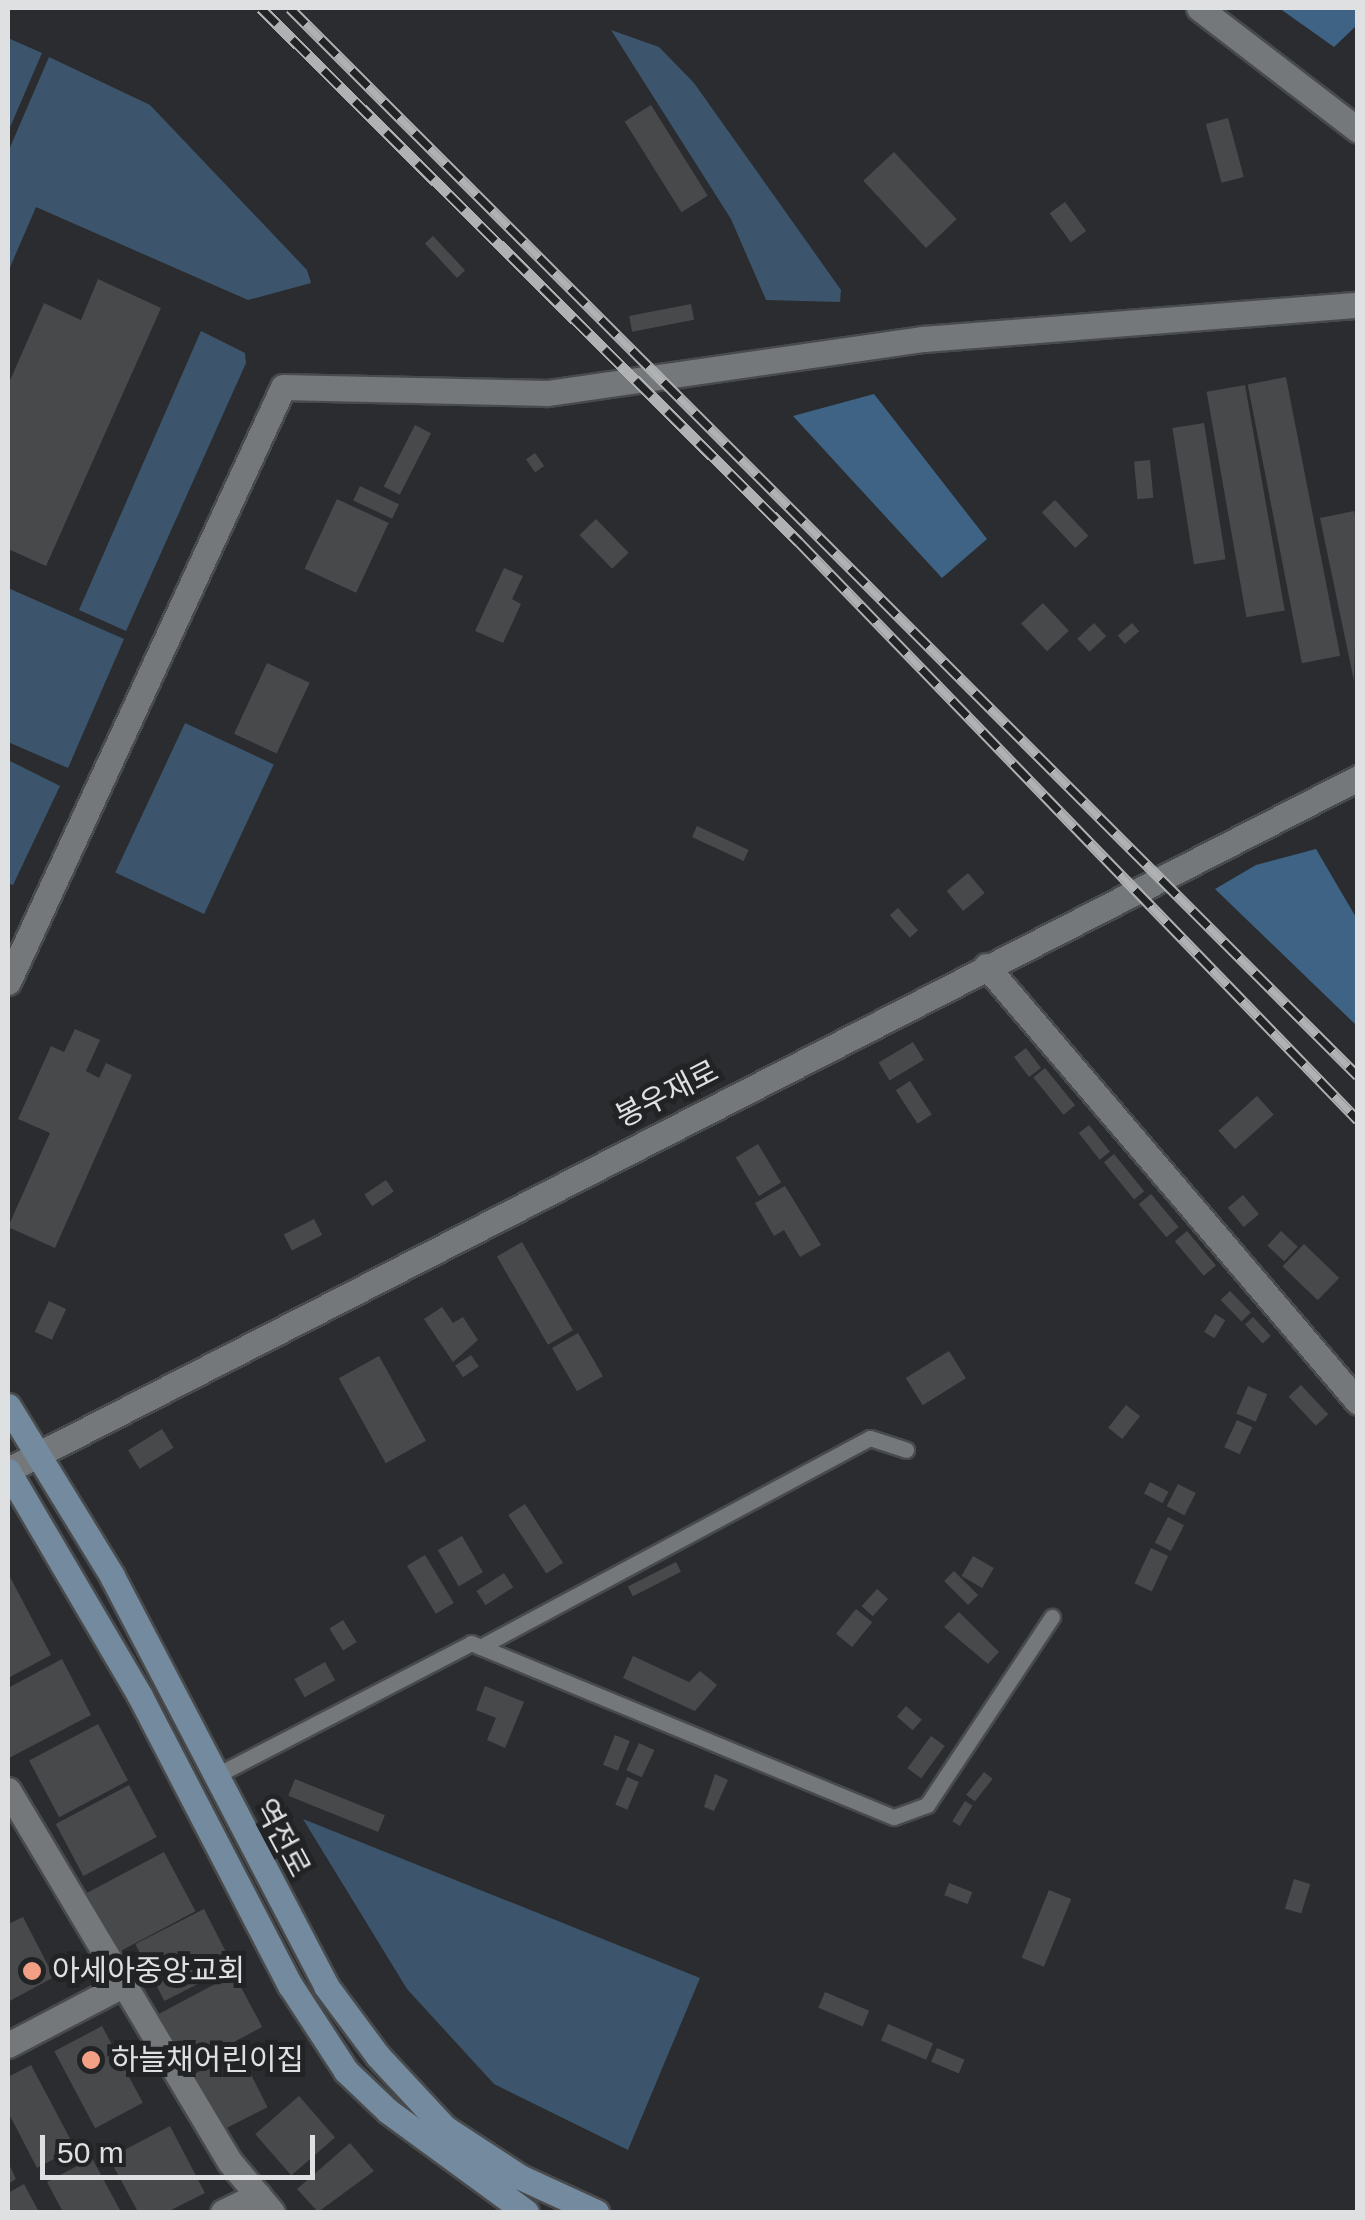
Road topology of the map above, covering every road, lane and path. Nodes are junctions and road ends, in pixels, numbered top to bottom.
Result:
1 (1199, 8) edge
2 (1358, 130) edge
3 (1358, 305) edge
4 (1358, 778) edge
5 (986, 966) junction
6 (8, 982) edge
7 (1358, 1402) edge
8 (8, 1406) edge
9 (906, 1450) dead end
10 (37, 1455) junction
11 (8, 1470) edge
12 (1052, 1617) dead end
13 (480, 1646) junction
14 (213, 1777) junction
15 (8, 1790) edge
16 (124, 1984) junction
17 (8, 2044) edge
18 (265, 2204) edge
19 (564, 2206) edge
20 (223, 2212) edge
21 (526, 2212) edge
22 (596, 2212) edge

1 - 2 street
3 - 6 street
4 - 5 street, 봉우재로
5 - 7 street
5 - 10 street, 봉우재로
8 - 10 main road, 역전로
9 - 13 lane
10 - 11 street, 봉우재로
10 - 14 main road, 역전로
11 - 21 main road, 역전로
12 - 13 lane
13 - 14 lane
14 - 19 main road, 역전로
15 - 16 street
16 - 17 street
16 - 18 street
18 - 20 street
19 - 22 main road, 역전로

